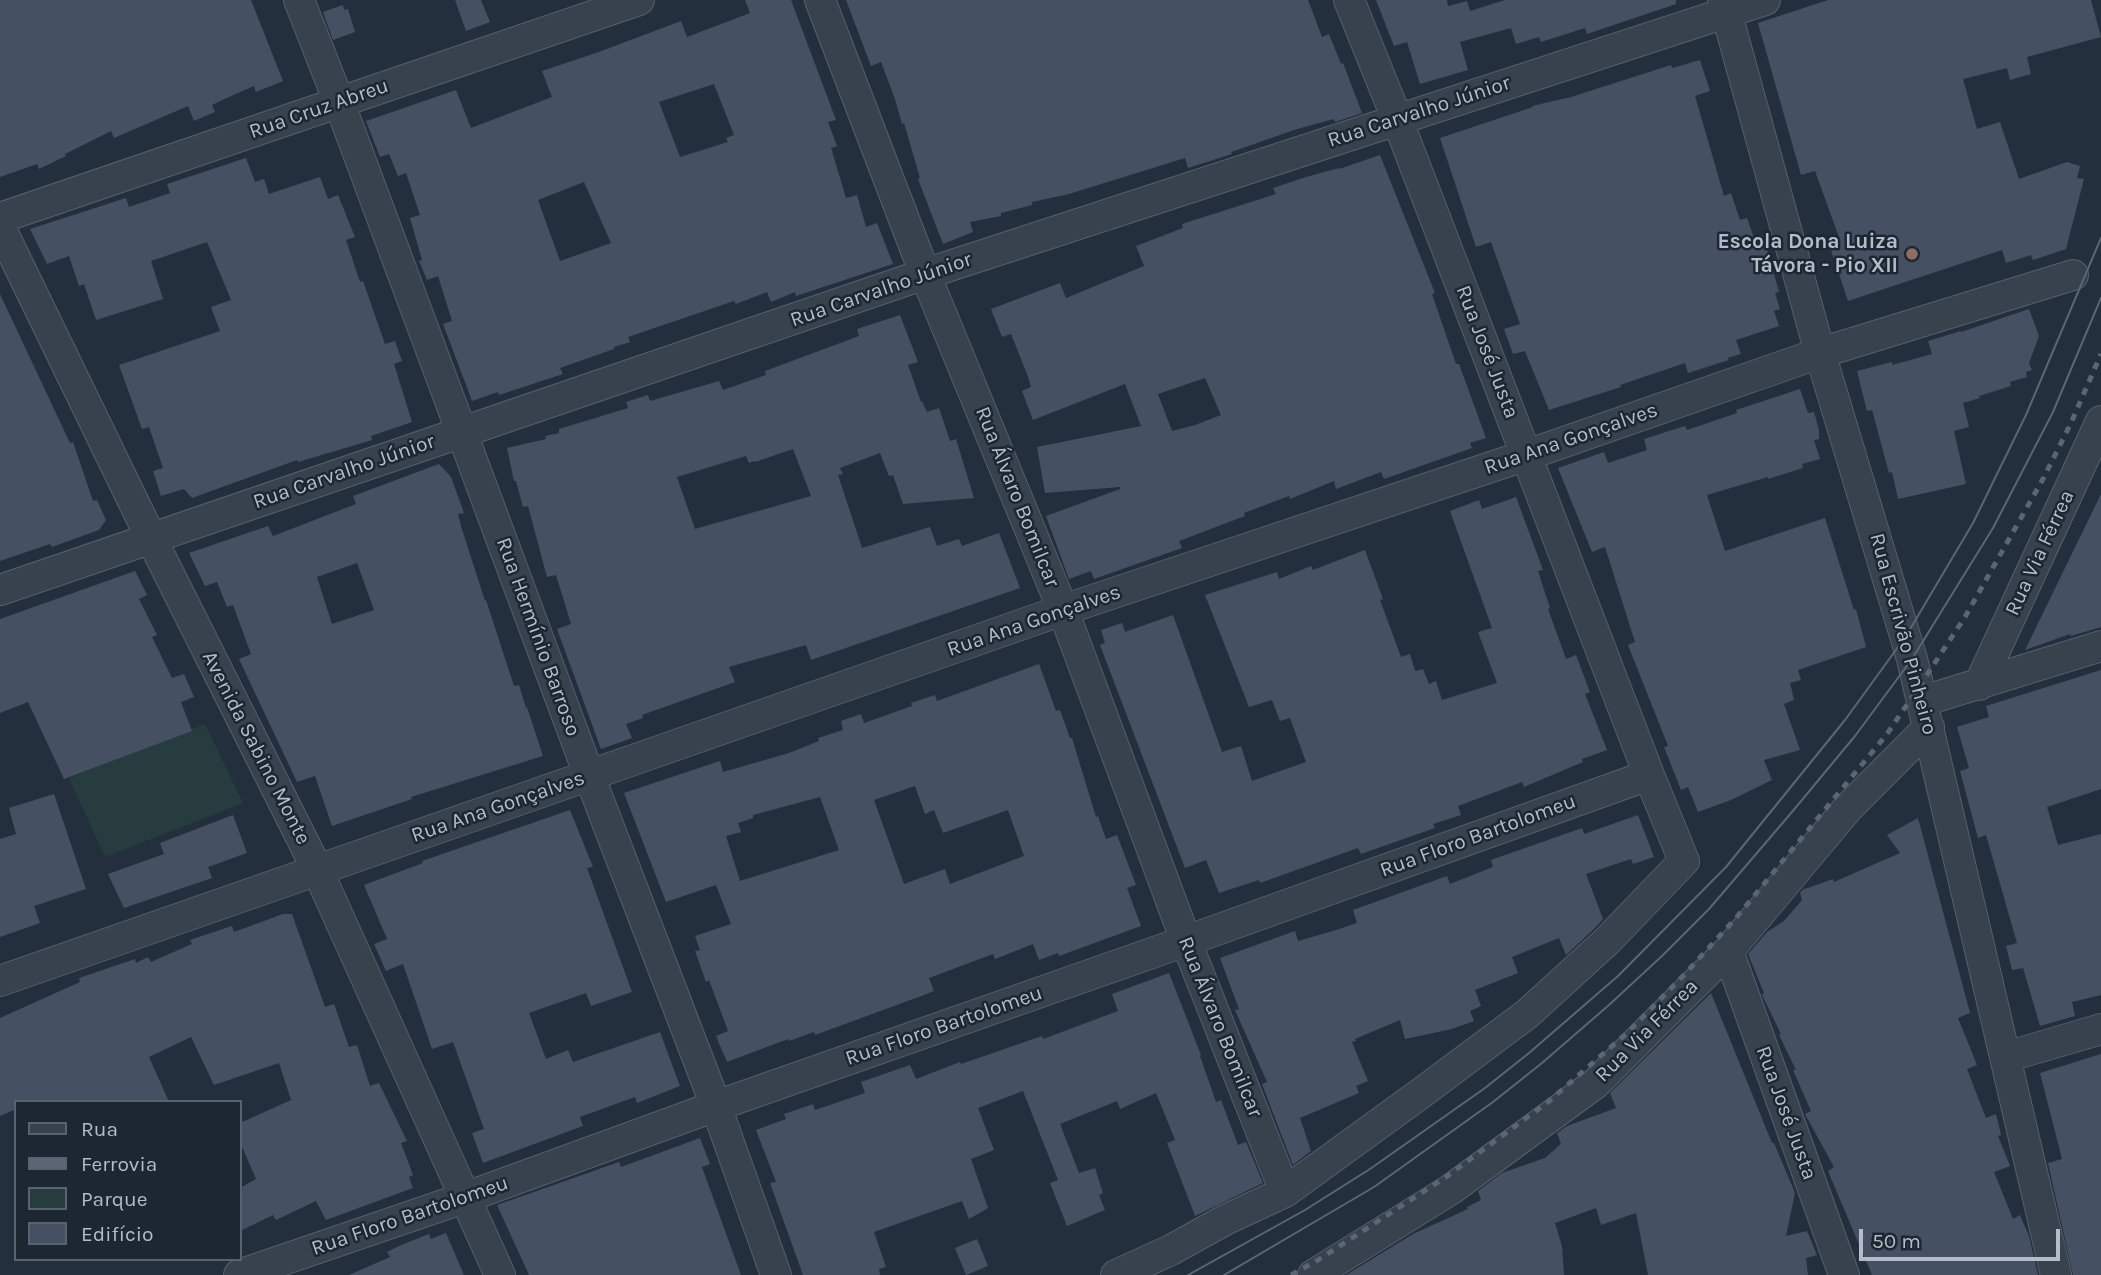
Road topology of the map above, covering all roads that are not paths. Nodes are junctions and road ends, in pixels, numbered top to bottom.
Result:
1 (299, 0) edge
2 (639, 0) edge
3 (820, 0) edge
4 (1349, 0) edge
5 (1765, 0) edge
6 (1724, 7) edge
7 (339, 102) junction
8 (1397, 119) junction
9 (0, 218) edge
10 (0, 227) edge
11 (925, 274) junction
12 (2073, 275) dead end
13 (1820, 354) junction
14 (2101, 421) edge
15 (461, 432) junction
16 (1527, 455) junction
17 (151, 538) junction
18 (0, 590) edge
19 (1063, 610) junction
20 (2101, 646) edge
21 (1979, 685) junction
22 (1926, 714) junction
23 (589, 775) junction
24 (1649, 775) junction
25 (317, 869) junction
26 (1186, 941) junction
27 (1728, 951) junction
28 (0, 981) edge
29 (2101, 1029) edge
30 (2006, 1057) junction
31 (716, 1106) junction
32 (1285, 1192) junction
33 (464, 1198) junction
34 (239, 1275) edge
35 (500, 1275) edge
36 (776, 1275) edge
37 (1116, 1275) edge
38 (1313, 1275) edge
39 (1844, 1275) edge
40 (2056, 1275) edge

1 - 7 street, Rua Hermínio Barroso
2 - 7 street, Rua Cruz Abreu
3 - 11 street, Rua Álvaro Bomilcar
4 - 8 street, Rua José Justa
5 - 6 street, Rua Carvalho Júnior
6 - 8 street, Rua Carvalho Júnior
6 - 13 street, Rua Escrivão Pinheiro
7 - 9 street, Rua Cruz Abreu
7 - 15 street, Rua Hermínio Barroso
8 - 11 street, Rua Carvalho Júnior
8 - 16 street, Rua José Justa
10 - 17 street, Avenida Sabino Monte
11 - 15 street, Rua Carvalho Júnior
11 - 19 street, Rua Álvaro Bomilcar
12 - 13 street, Rua Ana Gonçalves
13 - 16 street, Rua Ana Gonçalves
13 - 22 street, Rua Escrivão Pinheiro
14 - 21 street, Rua Via Férrea
15 - 17 street, Rua Carvalho Júnior
15 - 23 street, Rua Hermínio Barroso
16 - 19 street, Rua Ana Gonçalves
16 - 24 street, Rua José Justa
17 - 18 street, Rua Carvalho Júnior
17 - 25 street, Avenida Sabino Monte
19 - 23 street, Rua Ana Gonçalves
19 - 26 street, Rua Álvaro Bomilcar
20 - 21 street
21 - 22 street
22 - 27 street, Rua Via Férrea
22 - 30 street, Rua Escrivão Pinheiro
23 - 25 street, Rua Ana Gonçalves
23 - 31 street, Rua Hermínio Barroso
24 - 26 street, Rua Floro Bartolomeu
24 - 32 street, Rua José Justa
25 - 28 street, Rua Ana Gonçalves
25 - 33 street, Avenida Sabino Monte
26 - 31 street, Rua Floro Bartolomeu
26 - 32 street, Rua Álvaro Bomilcar
27 - 38 street, Rua Via Férrea
27 - 39 street, Rua José Justa
29 - 30 street
30 - 40 street, Rua Escrivão Pinheiro
31 - 33 street, Rua Floro Bartolomeu
31 - 36 street, Rua Hermínio Barroso
32 - 37 street
33 - 34 street, Rua Floro Bartolomeu
33 - 35 street, Avenida Sabino Monte

